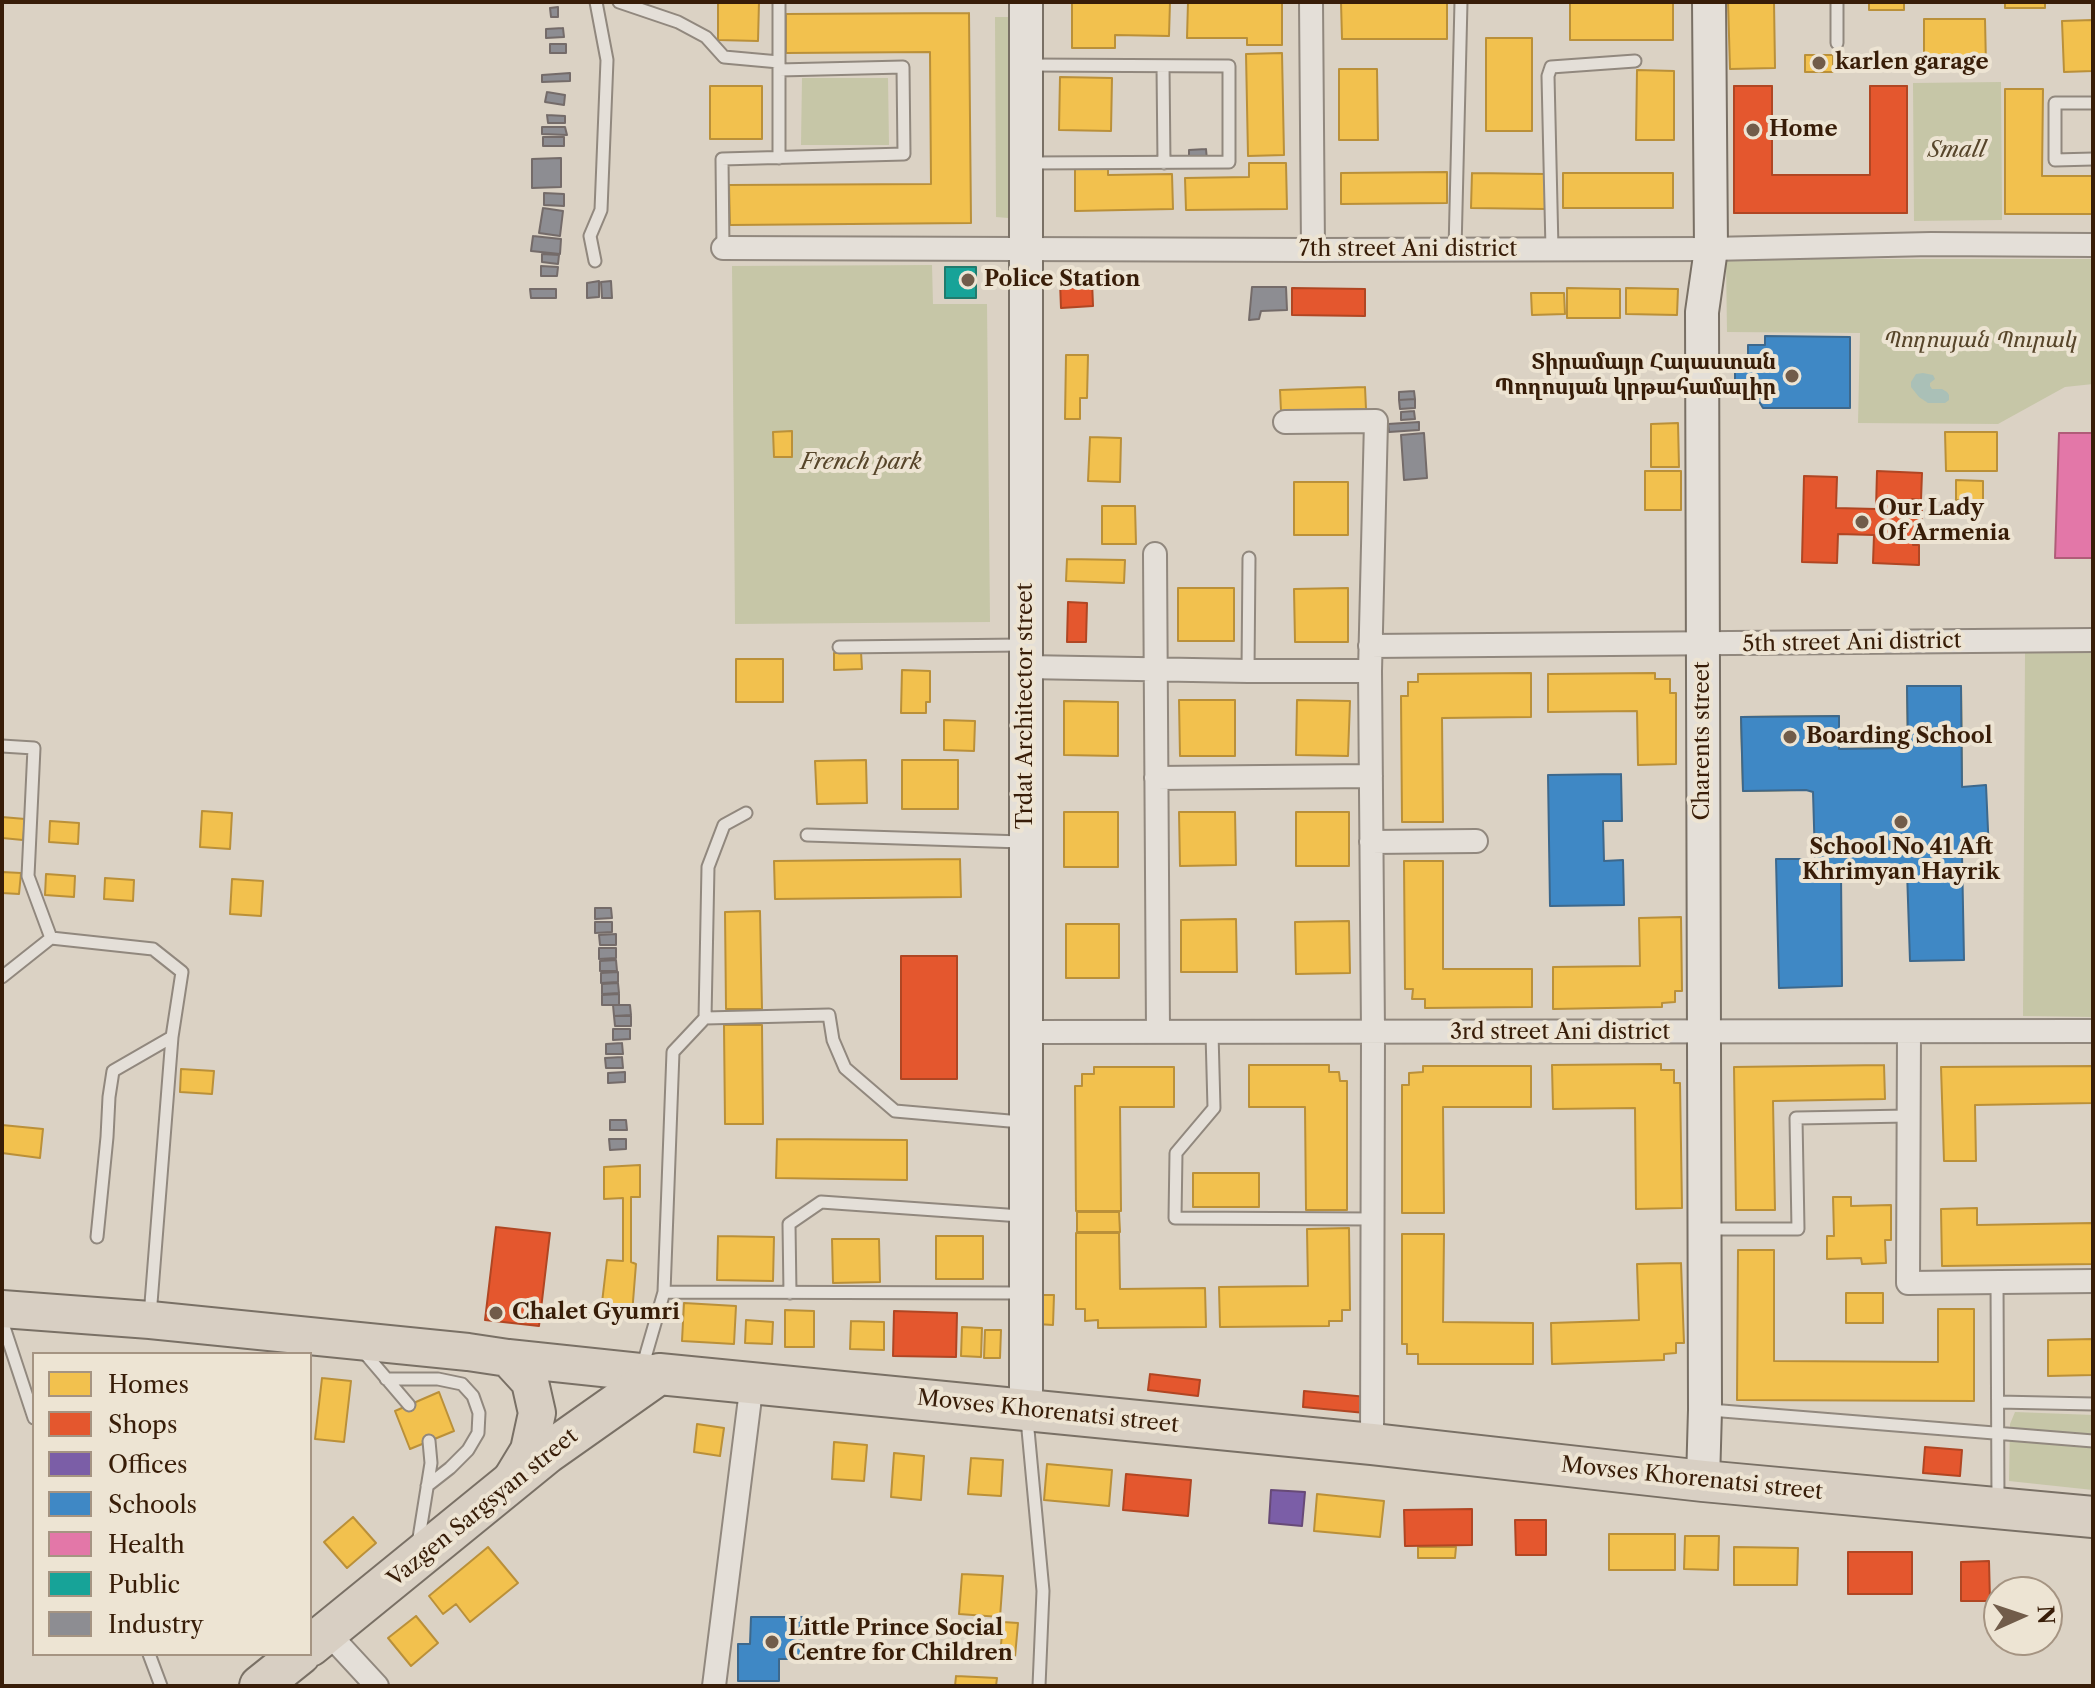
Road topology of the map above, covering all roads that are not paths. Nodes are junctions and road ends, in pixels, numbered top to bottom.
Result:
1 (596, 2) edge
2 (619, 2) edge
3 (779, 2) edge
4 (1026, 2) edge
5 (1311, 2) edge
6 (1461, 2) edge
7 (1709, 2) edge
8 (1837, 2) edge
9 (1837, 43) dead end
10 (1635, 61) dead end
11 (1026, 65) junction
12 (779, 66) junction
13 (1163, 66) junction
14 (2093, 103) edge
15 (779, 158) junction
16 (2093, 159) edge
17 (1026, 163) junction
18 (1164, 163) junction
19 (2093, 245) edge
20 (723, 248) joint
21 (1026, 248) junction
22 (1552, 249) junction
23 (1711, 249) junction
24 (1313, 250) junction
25 (1455, 250) junction
26 (595, 261) dead end
27 (1285, 422) dead end
28 (1155, 554) dead end
29 (1249, 558) dead end
30 (2093, 640) edge
31 (1703, 644) junction
32 (1370, 646) junction
33 (839, 647) dead end
34 (1026, 656) junction
35 (1156, 668) junction
36 (1248, 671) junction
37 (1370, 671) junction
38 (2, 746) edge
39 (1371, 776) junction
40 (1156, 778) junction
41 (746, 813) dead end
42 (807, 835) dead end
43 (1476, 841) dead end
44 (1026, 842) junction
45 (1371, 842) junction
46 (51, 938) junction
47 (2, 977) edge
48 (705, 1018) junction
49 (2093, 1031) edge
50 (1026, 1032) junction
51 (1158, 1032) junction
52 (1909, 1032) junction
53 (1212, 1033) junction
54 (1373, 1033) junction
55 (1704, 1033) junction
56 (172, 1037) junction
57 (1908, 1116) junction
58 (1026, 1122) junction
59 (1026, 1216) junction
60 (1372, 1219) junction
61 (1703, 1229) junction
62 (97, 1237) dead end
63 (2093, 1281) edge
64 (1997, 1282) junction
65 (664, 1292) junction
66 (790, 1293) junction
67 (1026, 1293) junction
68 (2, 1309) edge
69 (150, 1320) junction
70 (2, 1321) edge
71 (354, 1340) junction
72 (508, 1358) junction
73 (650, 1373) junction
74 (386, 1379) junction
75 (752, 1382) junction
76 (1998, 1402) junction
77 (2093, 1404) edge
78 (409, 1405) dead end
79 (1026, 1410) junction
80 (1705, 1410) junction
81 (32, 1412) edge
82 (1998, 1434) junction
83 (429, 1441) dead end
84 (2093, 1441) edge
85 (1372, 1444) junction
86 (1703, 1481) junction
87 (427, 1486) junction
88 (506, 1488) junction
89 (1998, 1508) junction
90 (2093, 1517) edge
91 (415, 1562) junction
92 (313, 1644) edge
93 (150, 1656) edge
94 (298, 1656) edge
95 (161, 1686) edge
96 (260, 1686) edge
97 (377, 1686) edge
98 (714, 1686) edge
99 (1039, 1686) edge

1 - 26 lane
2 - 12 lane
3 - 12 lane
4 - 11 street, Trdat Architector street
5 - 24 street
6 - 25 lane
7 - 23 street, Charents street
8 - 9 lane
10 - 22 lane
11 - 13 lane
11 - 17 street, Trdat Architector street
12 - 15 lane
12 - 15 lane
13 - 18 lane
13 - 18 lane
14 - 16 lane
15 - 20 lane
17 - 18 lane
17 - 21 street, Trdat Architector street
19 - 23 street, 7th street Ani district
20 - 21 street, 7th street Ani district
21 - 24 street, 7th street Ani district
21 - 34 street, Trdat Architector street
22 - 23 street, 7th street Ani district
22 - 25 street, 7th street Ani district
23 - 31 street, Charents street
24 - 25 street, 7th street Ani district
27 - 32 street
28 - 35 street
29 - 36 lane
30 - 31 street, 5th street Ani district
31 - 32 street, 5th street Ani district
31 - 55 street, Charents street
32 - 37 street
33 - 34 lane
34 - 35 street
34 - 44 street, Trdat Architector street
35 - 36 street
35 - 40 street
36 - 37 street
37 - 39 street
38 - 46 lane
39 - 40 street
39 - 45 street
40 - 51 street
41 - 48 lane
42 - 44 lane
43 - 45 street
44 - 50 street, Trdat Architector street
45 - 54 street
46 - 47 lane
46 - 56 lane
48 - 58 lane
48 - 65 lane
49 - 52 street, 3rd street Ani district
50 - 51 street, 3rd street Ani district
50 - 58 street, Trdat Architector street
51 - 53 street, 3rd street Ani district
52 - 55 street, 3rd street Ani district
52 - 57 street
53 - 54 street, 3rd street Ani district
53 - 60 lane
54 - 55 street, 3rd street Ani district
54 - 60 street
55 - 61 street, Charents street
56 - 62 lane
56 - 69 lane
57 - 61 lane
57 - 64 street
58 - 59 street, Trdat Architector street
59 - 66 lane
59 - 67 street, Trdat Architector street
60 - 85 street
61 - 80 street, Charents street
63 - 64 street
64 - 76 lane
65 - 66 lane
65 - 73 lane
66 - 67 lane
67 - 79 street, Trdat Architector street
68 - 69 main road, Movses Khorenatsi street
69 - 71 main road, Movses Khorenatsi street
70 - 81 lane
71 - 72 main road, Movses Khorenatsi street
71 - 74 lane
72 - 73 main road, Movses Khorenatsi street
72 - 88 main road
73 - 75 highway, Movses Khorenatsi street
73 - 88 highway, Vazgen Sargsyan street
74 - 78 lane
74 - 87 lane
75 - 79 highway, Movses Khorenatsi street
75 - 98 street
76 - 77 lane
76 - 82 lane
79 - 85 highway, Movses Khorenatsi street
79 - 99 lane
80 - 82 lane
80 - 86 street, Charents street
82 - 84 lane
82 - 89 lane
83 - 87 lane
85 - 86 highway, Movses Khorenatsi street
86 - 89 highway, Movses Khorenatsi street
87 - 91 lane
88 - 91 highway, Vazgen Sargsyan street
89 - 90 highway, Movses Khorenatsi street
91 - 92 highway, Vazgen Sargsyan street
92 - 97 street
93 - 95 lane
94 - 96 highway, Vazgen Sargsyan street

